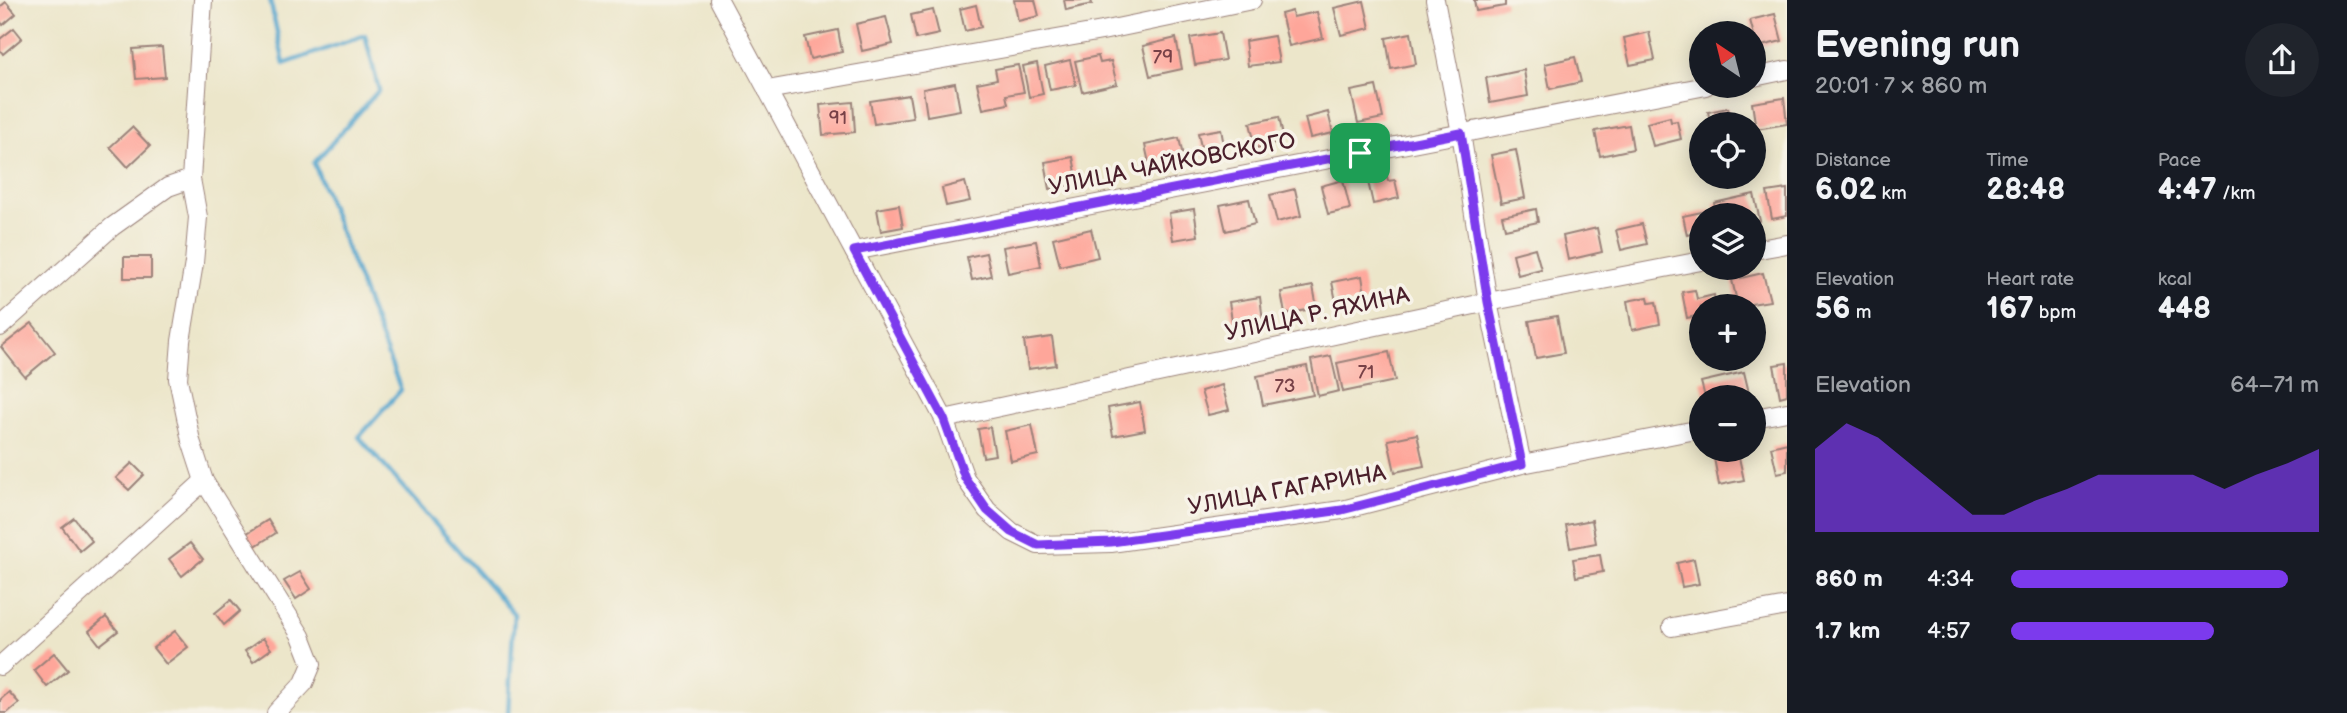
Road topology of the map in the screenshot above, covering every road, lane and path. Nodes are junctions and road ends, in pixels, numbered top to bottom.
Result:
1 (203, 0) edge
2 (719, 0) edge
3 (1252, 0) edge
4 (1435, 0) edge
5 (1787, 70) edge
6 (1766, 74) edge
7 (1689, 89) edge
8 (767, 90) junction
9 (1461, 133) junction
10 (191, 180) junction
11 (1787, 244) edge
12 (1766, 248) edge
13 (854, 251) junction
14 (1689, 263) edge
15 (1488, 302) junction
16 (0, 327) edge
17 (1787, 412) edge
18 (1766, 416) edge
19 (944, 419) junction
20 (1689, 431) edge
21 (1522, 464) junction
22 (204, 481) junction
23 (1787, 606) edge
24 (1672, 627) dead end
25 (0, 666) edge
26 (276, 713) edge

1 - 10 street
2 - 8 street, УЛИЦА ГАГАРИНА
3 - 8 street
4 - 9 street
5 - 6 street
7 - 9 street, УЛИЦА ЧАЙКОВСКОГО
8 - 13 street, УЛИЦА ГАГАРИНА
9 - 13 street, УЛИЦА ЧАЙКОВСКОГО
9 - 15 street
10 - 16 street
10 - 22 street
11 - 12 street
13 - 19 street, УЛИЦА ГАГАРИНА
14 - 15 street, УЛИЦА Р. ЯХИНА
15 - 19 street, УЛИЦА Р. ЯХИНА
15 - 21 street
17 - 18 street
19 - 21 street, УЛИЦА ГАГАРИНА
20 - 21 street, УЛИЦА ГАГАРИНА
22 - 25 street
22 - 26 street
23 - 24 street

